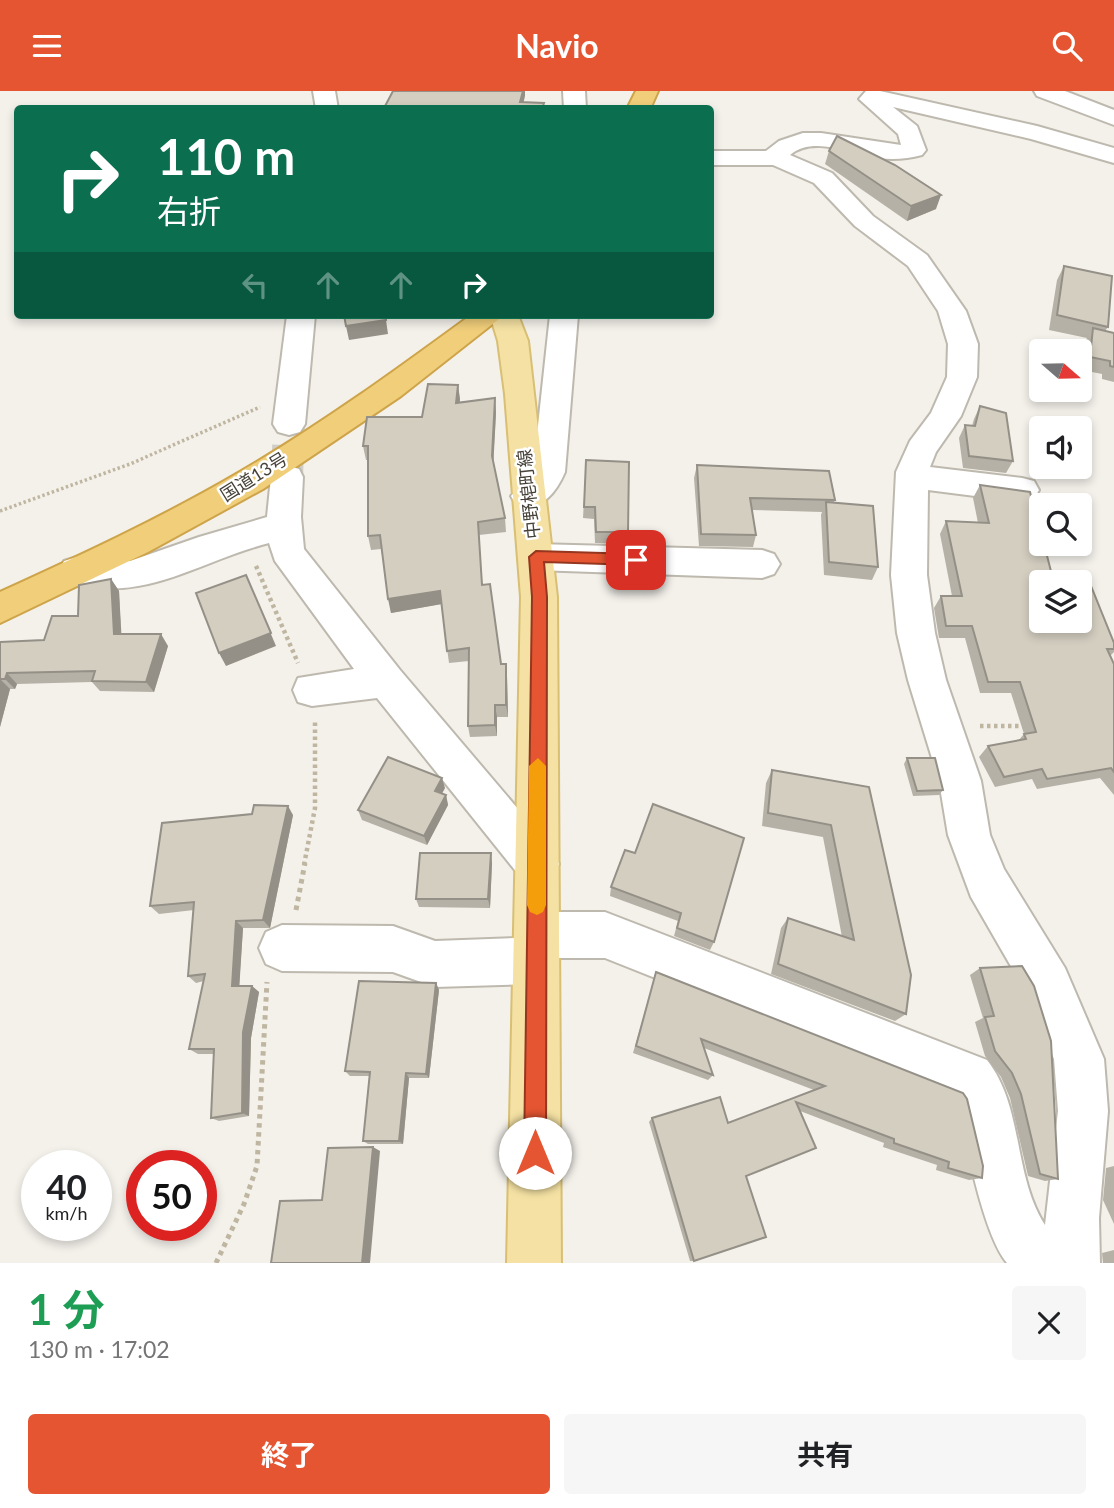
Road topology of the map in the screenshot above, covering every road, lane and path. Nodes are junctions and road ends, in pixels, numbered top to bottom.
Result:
1 (1045, 91) edge
2 (1114, 118) edge
3 (1114, 156) edge
4 (714, 158) edge
5 (772, 158) junction
6 (301, 319) edge
7 (485, 319) edge
8 (505, 319) edge
9 (564, 319) edge
10 (292, 392) junction
11 (289, 424) tunnel mouth
12 (912, 476) junction
13 (287, 477) tunnel mouth
14 (1022, 490) edge
15 (528, 496) junction
16 (0, 511) edge
17 (285, 532) junction
18 (537, 562) junction
19 (77, 571) junction
20 (755, 571) dead end
21 (0, 608) edge
22 (386, 681) junction
23 (312, 690) junction
24 (944, 726) junction
25 (1040, 726) edge
26 (537, 864) junction
27 (282, 948) junction
28 (536, 948) junction
29 (216, 1263) edge
30 (534, 1263) edge
31 (1042, 1263) edge
32 (1073, 1263) edge

1 - 2 street
3 - 5 street
4 - 5 street
5 - 12 street
6 - 10 street
7 - 19 highway, 国道13号
8 - 15 main road, 中野梍町線
9 - 15 street
10 - 11 street
10 - 16 path
12 - 14 street
12 - 24 street
13 - 17 street
15 - 18 main road, 中野梍町線
17 - 19 street
17 - 22 street
17 - 23 path
18 - 20 street
18 - 26 main road, 中野梍町線
19 - 21 highway, 国道13号
22 - 23 street
22 - 26 street
23 - 27 path
24 - 25 path
24 - 32 street
26 - 28 main road, 中野梍町線
27 - 28 street
27 - 29 path
28 - 30 main road, 中野梍町線
28 - 31 street

